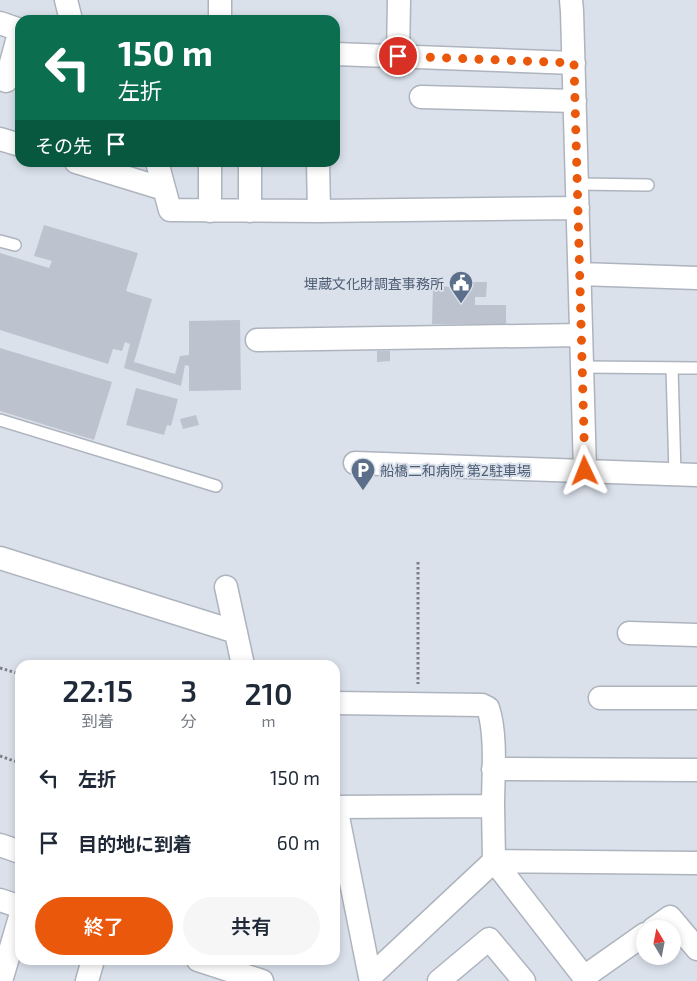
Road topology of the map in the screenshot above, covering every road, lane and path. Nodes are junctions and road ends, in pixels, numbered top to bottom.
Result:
1 (66, 0) edge
2 (220, 0) edge
3 (399, 0) edge
4 (571, 0) edge
5 (70, 15) edge
6 (220, 15) edge
7 (0, 23) edge
8 (15, 28) edge
9 (15, 48) edge
10 (340, 54) edge
11 (398, 56) junction
12 (574, 63) junction
13 (6, 81) dead end
14 (421, 97) dead end
15 (575, 101) junction
16 (0, 139) edge
17 (15, 144) edge
18 (92, 167) edge
19 (158, 167) edge
20 (210, 167) edge
21 (250, 167) edge
22 (318, 167) edge
23 (577, 184) junction
24 (648, 185) dead end
25 (164, 189) junction
26 (578, 208) junction
27 (318, 210) junction
28 (210, 211) junction
29 (250, 211) junction
30 (0, 241) edge
31 (15, 245) dead end
32 (580, 274) junction
33 (697, 278) edge
34 (582, 335) junction
35 (257, 340) dead end
36 (582, 367) junction
37 (672, 368) junction
38 (697, 368) edge
39 (0, 420) edge
40 (355, 463) dead end
41 (585, 471) junction
42 (675, 474) junction
43 (697, 474) edge
44 (216, 486) dead end
45 (0, 558) edge
46 (418, 562) dead end
47 (226, 587) dead end
48 (236, 632) junction
49 (629, 633) dead end
50 (697, 635) edge
51 (242, 660) edge
52 (0, 668) edge
53 (15, 672) edge
54 (600, 698) dead end
55 (697, 698) edge
56 (340, 703) edge
57 (418, 704) junction
58 (0, 756) edge
59 (15, 761) edge
60 (493, 769) junction
61 (697, 770) edge
62 (493, 806) junction
63 (340, 807) edge
64 (340, 831) edge
65 (0, 845) edge
66 (15, 850) edge
67 (494, 861) junction
68 (697, 863) edge
69 (0, 900) edge
70 (15, 905) edge
71 (681, 930) edge
72 (15, 934) edge
73 (636, 940) edge
74 (697, 949) edge
75 (92, 965) edge
76 (213, 965) edge
77 (1, 981) edge
78 (87, 981) edge
79 (262, 981) edge
80 (439, 981) edge
81 (524, 981) edge

1 - 5 street
2 - 6 street
3 - 11 street
4 - 12 street
7 - 8 street
9 - 13 street
10 - 11 street
11 - 12 street
12 - 15 street
14 - 15 street
15 - 23 street
16 - 17 street
18 - 25 street
19 - 25 street
20 - 28 street
21 - 29 street
22 - 27 street
23 - 24 lane
23 - 26 street
25 - 28 street
26 - 27 street
26 - 32 street
27 - 29 street
28 - 29 street
30 - 31 lane
32 - 33 street
32 - 34 street
34 - 35 street
34 - 36 street
36 - 37 lane
36 - 41 street
37 - 38 lane
37 - 42 lane
39 - 44 lane
40 - 41 street
41 - 42 street
42 - 43 street
45 - 48 street
46 - 57 path
47 - 48 street
48 - 51 street
49 - 50 street
52 - 53 path
54 - 55 street
56 - 57 street
57 - 60 street
58 - 59 path
60 - 61 street
60 - 62 street
62 - 63 street
62 - 67 street
64 - 67 street
65 - 66 street
67 - 68 street
67 - 73 street
69 - 70 street
71 - 74 street
72 - 77 street
75 - 78 street
76 - 79 street
80 - 81 street

